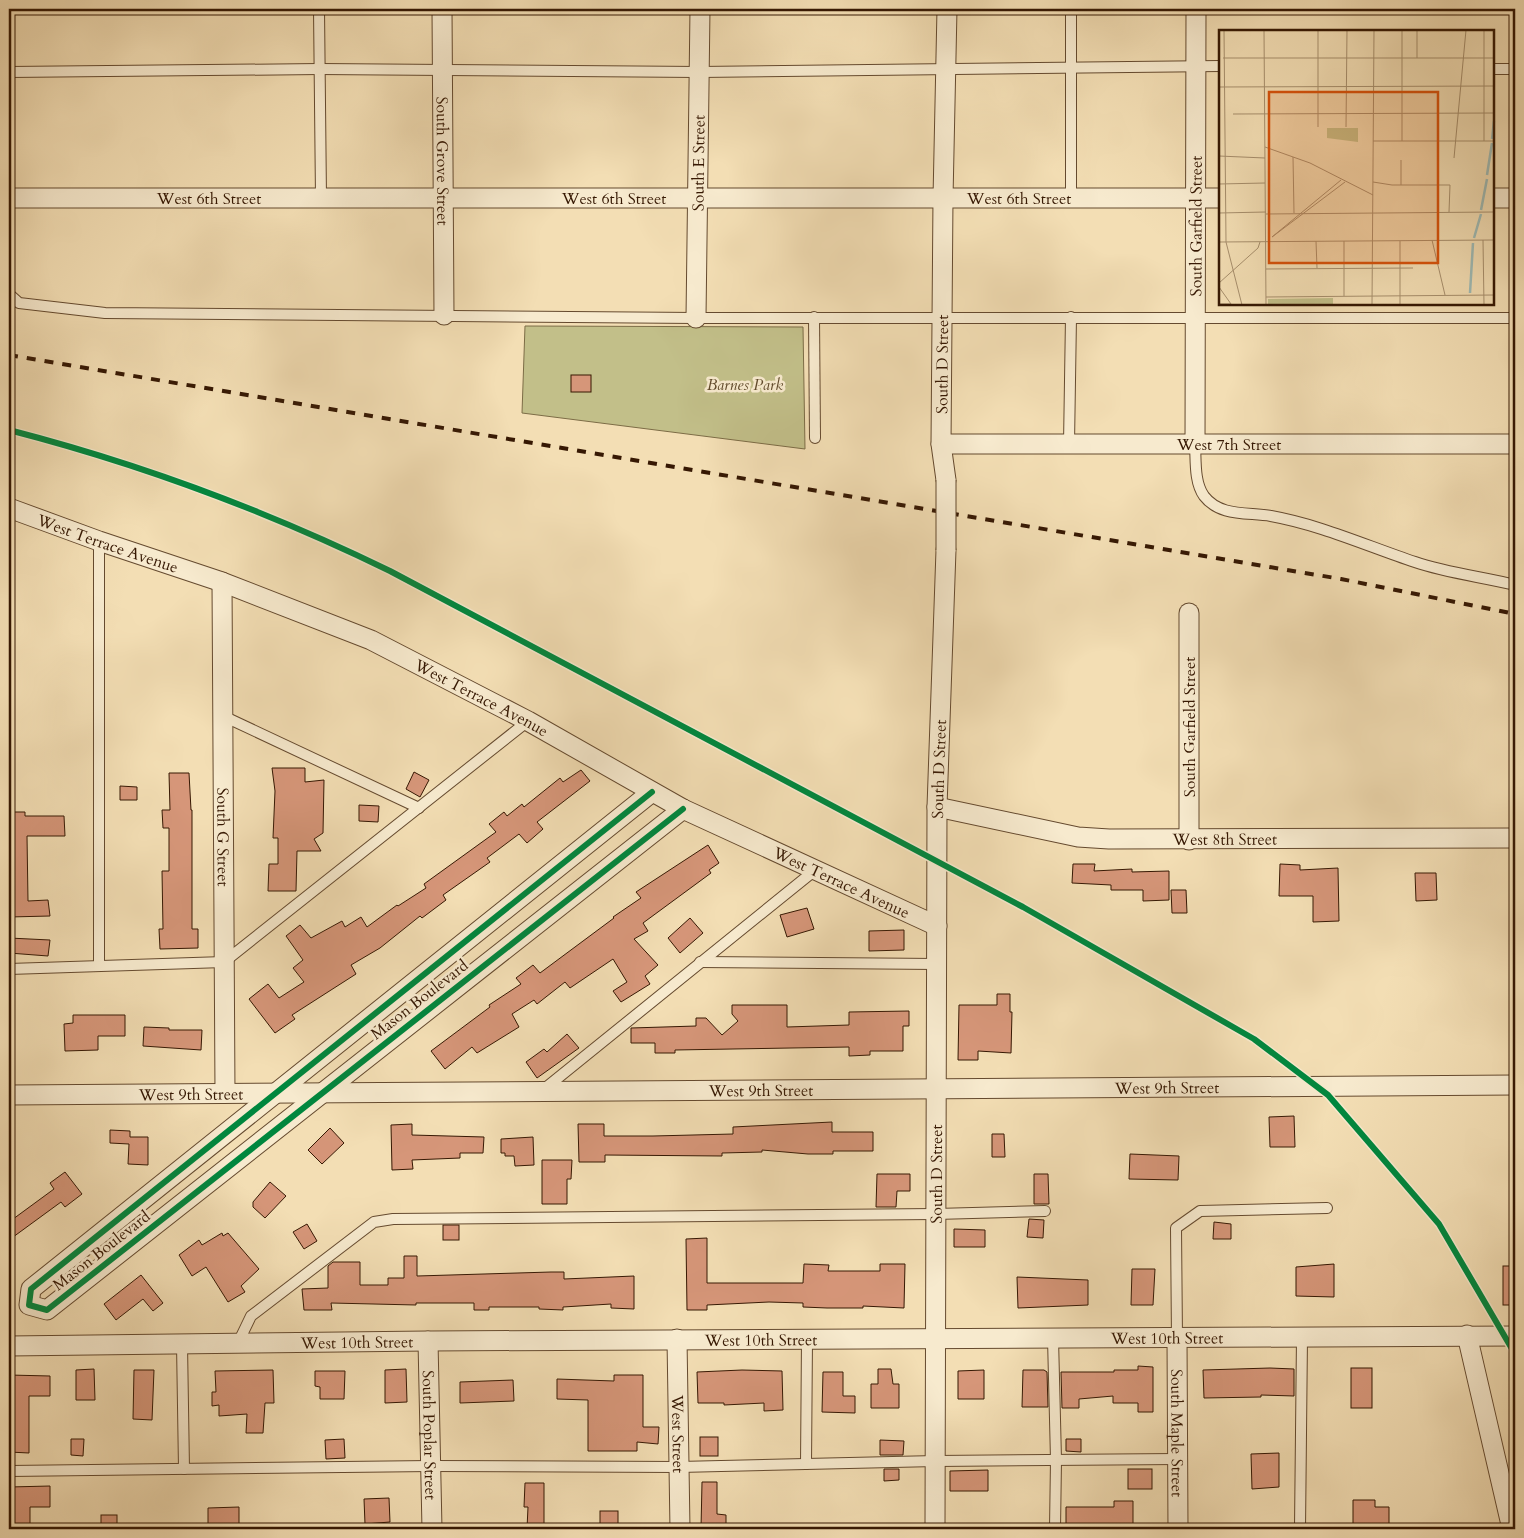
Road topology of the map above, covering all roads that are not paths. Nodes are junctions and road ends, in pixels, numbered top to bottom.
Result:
1 (320, 9) edge
2 (442, 9) edge
3 (700, 9) edge
4 (947, 9) edge
5 (1071, 9) edge
6 (1196, 9) edge
7 (1196, 66) junction
8 (1219, 66) edge
9 (1071, 68) junction
10 (320, 69) junction
11 (1494, 69) edge
12 (1515, 69) edge
13 (443, 70) junction
14 (946, 70) junction
15 (9, 72) edge
16 (700, 72) junction
17 (9, 198) edge
18 (321, 198) junction
19 (443, 198) junction
20 (699, 198) junction
21 (943, 198) junction
22 (1071, 198) junction
23 (1196, 198) junction
24 (1219, 198) edge
25 (1494, 198) edge
26 (1515, 198) edge
27 (9, 294) edge
28 (444, 315) junction
29 (942, 316) junction
30 (814, 317) junction
31 (1071, 317) junction
32 (696, 318) junction
33 (1195, 318) junction
34 (1515, 318) edge
35 (815, 438) dead end
36 (942, 444) junction
37 (1069, 444) junction
38 (1195, 444) junction
39 (1515, 444) edge
40 (9, 508) edge
41 (99, 542) junction
42 (222, 582) junction
43 (1515, 585) edge
44 (1189, 614) dead end
45 (223, 716) junction
46 (528, 721) junction
47 (652, 792) junction
48 (937, 807) junction
49 (418, 808) junction
50 (683, 809) junction
51 (1515, 838) edge
52 (1189, 840) junction
53 (814, 871) junction
54 (937, 926) junction
55 (224, 962) junction
56 (700, 962) junction
57 (937, 964) junction
58 (99, 966) junction
59 (9, 969) edge
60 (1515, 1085) edge
61 (936, 1089) junction
62 (541, 1092) junction
63 (225, 1093) junction
64 (273, 1093) junction
65 (322, 1093) junction
66 (9, 1095) edge
67 (1327, 1208) dead end
68 (1045, 1211) dead end
69 (936, 1214) junction
70 (1467, 1335) junction
71 (1515, 1336) edge
72 (1302, 1337) junction
73 (1053, 1338) junction
74 (1177, 1338) junction
75 (807, 1339) junction
76 (936, 1339) junction
77 (677, 1340) junction
78 (428, 1341) junction
79 (238, 1343) junction
80 (182, 1344) junction
81 (9, 1346) edge
82 (1178, 1459) junction
83 (1056, 1460) junction
84 (936, 1461) junction
85 (806, 1464) junction
86 (431, 1466) junction
87 (679, 1468) junction
88 (184, 1469) junction
89 (9, 1471) edge
90 (432, 1529) edge
91 (680, 1529) edge
92 (935, 1529) edge
93 (1055, 1529) edge
94 (1178, 1529) edge
95 (1300, 1529) edge
96 (1512, 1529) edge

1 - 10 lane
2 - 13 street, South Grove Street
3 - 16 street, South E Street
4 - 14 street, South D Street
5 - 9 lane
6 - 7 street, South Garfield Street
7 - 8 lane
7 - 9 lane
7 - 23 street, South Garfield Street
9 - 14 lane
9 - 22 lane
10 - 13 lane
10 - 15 lane
10 - 18 lane
11 - 12 lane
13 - 16 lane
13 - 19 street, South Grove Street
14 - 16 lane
14 - 21 street, South D Street
16 - 20 street, South E Street
17 - 18 street, West 6th Street
18 - 19 street, West 6th Street
19 - 20 street, West 6th Street
19 - 28 street, South Grove Street
20 - 21 street, West 6th Street
20 - 32 street, South E Street
21 - 22 street, West 6th Street
21 - 29 street, South D Street
22 - 23 street, West 6th Street
23 - 24 street, West 6th Street
23 - 33 street, South Garfield Street
25 - 26 street
27 - 28 lane
28 - 32 lane
29 - 30 lane
29 - 31 lane
29 - 36 street, South D Street
30 - 32 lane
30 - 35 lane
31 - 33 lane
31 - 37 lane
33 - 34 lane
33 - 38 street, South Garfield Street
36 - 37 street, West 7th Street
36 - 48 street, South D Street, bridge
37 - 38 street, West 7th Street
38 - 39 street, West 7th Street
38 - 43 lane
40 - 41 street, West Terrace Avenue
41 - 42 street, West Terrace Avenue
41 - 58 lane
42 - 45 street, South G Street
42 - 46 street, West Terrace Avenue
44 - 52 street, South Garfield Street
45 - 49 lane
45 - 55 street, South G Street
46 - 47 street, West Terrace Avenue
46 - 49 lane
47 - 50 street, West Terrace Avenue
47 - 64 street, Mason Boulevard
48 - 52 street, West 8th Street
48 - 54 street, South D Street
49 - 55 lane
50 - 53 street, West Terrace Avenue
50 - 65 street, Mason Boulevard
51 - 52 street, West 8th Street
53 - 54 street, West Terrace Avenue
53 - 56 lane
54 - 57 street, South D Street
55 - 58 lane
55 - 63 street, South G Street
56 - 57 lane
56 - 62 lane
57 - 61 street, South D Street
58 - 59 lane
60 - 61 street, West 9th Street
61 - 62 street, West 9th Street
61 - 69 street, South D Street
62 - 65 street, West 9th Street
63 - 64 street, West 9th Street
63 - 66 street, West 9th Street
64 - 65 street, West 9th Street
64 - 65 street, Mason Boulevard
67 - 74 lane
68 - 69 lane
69 - 76 street, South D Street
69 - 79 lane
70 - 71 street, West 10th Street
70 - 72 street, West 10th Street
70 - 96 street
72 - 74 street, West 10th Street
72 - 95 lane
73 - 74 street, West 10th Street
73 - 76 street, West 10th Street
73 - 83 lane
74 - 82 street, South Maple Street
75 - 76 street, West 10th Street
75 - 77 street, West 10th Street
75 - 85 lane
76 - 84 street, South D Street
77 - 78 street, West 10th Street
77 - 87 street, West Street
78 - 79 street, West 10th Street
78 - 86 street, South Poplar Street
79 - 80 street, West 10th Street
80 - 81 street, West 10th Street
80 - 88 lane
82 - 83 lane
82 - 94 street, South Maple Street
83 - 84 lane
83 - 93 lane
84 - 85 lane
84 - 92 street, South D Street
85 - 87 lane
86 - 87 lane
86 - 88 lane
86 - 90 street, South Poplar Street
87 - 91 street, West Street
88 - 89 lane

